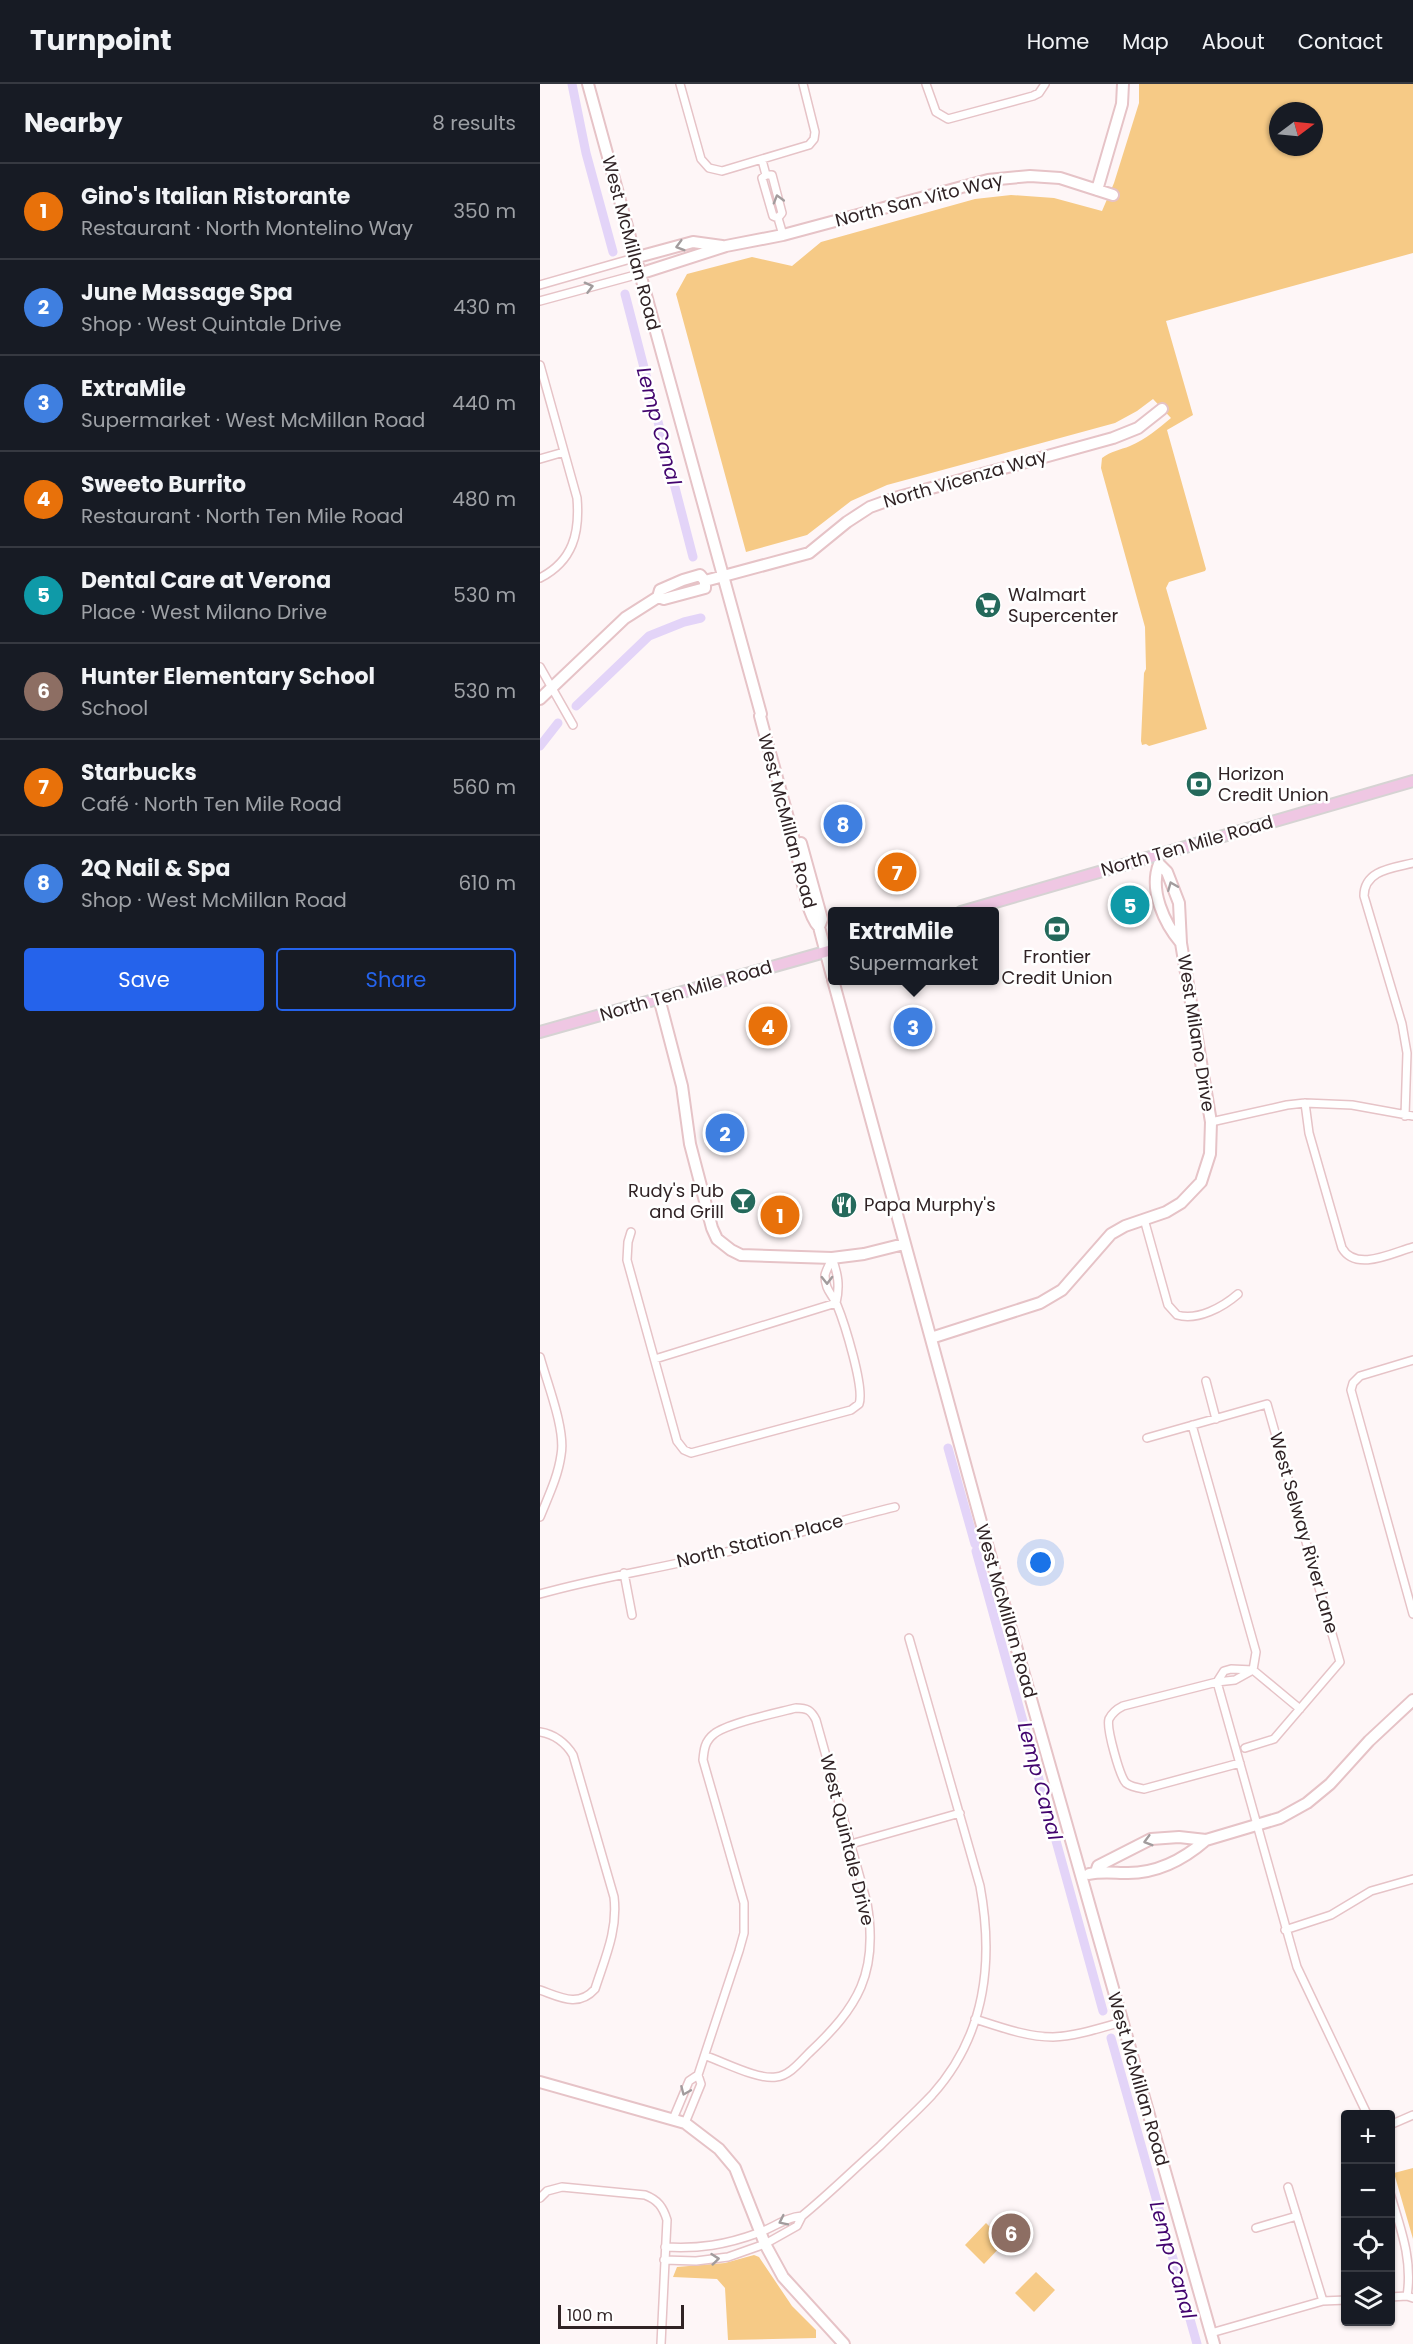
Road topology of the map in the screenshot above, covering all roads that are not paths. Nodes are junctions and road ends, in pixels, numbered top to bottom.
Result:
1 (588, 84) edge
2 (680, 84) edge
3 (803, 84) edge
4 (926, 84) edge
5 (1123, 84) edge
6 (1044, 86) edge
7 (762, 160) junction
8 (1097, 190) junction
9 (1113, 195) dead end
10 (783, 236) junction
11 (726, 246) junction
12 (634, 258) junction
13 (639, 273) junction
14 (540, 285) edge
15 (540, 301) edge
16 (540, 365) edge
17 (1162, 409) dead end
18 (564, 452) junction
19 (540, 459) edge
20 (723, 577) junction
21 (540, 578) edge
22 (540, 668) edge
23 (552, 688) junction
24 (540, 699) edge
25 (573, 725) dead end
26 (1413, 782) edge
27 (1157, 859) junction
28 (1413, 863) edge
29 (979, 907) edge
30 (1181, 944) junction
31 (828, 949) edge
32 (828, 951) edge
33 (834, 985) edge
34 (659, 998) junction
35 (540, 1032) edge
36 (1305, 1103) junction
37 (1405, 1116) junction
38 (1413, 1116) edge
39 (1211, 1122) junction
40 (1144, 1219) junction
41 (631, 1232) dead end
42 (904, 1244) junction
43 (1413, 1247) edge
44 (832, 1258) junction
45 (1238, 1294) dead end
46 (836, 1303) junction
47 (931, 1338) junction
48 (540, 1357) edge
49 (655, 1359) junction
50 (1413, 1360) edge
51 (1206, 1381) dead end
52 (1216, 1419) junction
53 (1192, 1425) junction
54 (1147, 1438) dead end
55 (895, 1507) dead end
56 (540, 1516) edge
57 (624, 1573) junction
58 (540, 1594) edge
59 (1413, 1614) edge
60 (632, 1615) dead end
61 (909, 1638) dead end
62 (1253, 1670) junction
63 (1217, 1682) junction
64 (1413, 1700) edge
65 (1300, 1709) junction
66 (540, 1732) edge
67 (1245, 1748) dead end
68 (1239, 1763) junction
69 (960, 1813) junction
70 (1257, 1827) junction
71 (1206, 1840) junction
72 (851, 1844) junction
73 (1095, 1872) junction
74 (1081, 1876) junction
75 (1413, 1880) edge
76 (1285, 1930) junction
77 (540, 1990) edge
78 (975, 2019) junction
79 (1122, 2022) junction
80 (706, 2056) junction
81 (698, 2075) junction
82 (540, 2082) edge
83 (1365, 2110) edge
84 (1413, 2115) edge
85 (673, 2119) junction
86 (685, 2122) junction
87 (1395, 2123) edge
88 (1288, 2187) dead end
89 (542, 2196) edge
90 (1395, 2210) edge
91 (802, 2216) junction
92 (1297, 2216) junction
93 (1256, 2228) dead end
94 (760, 2232) junction
95 (765, 2244) junction
96 (665, 2247) junction
97 (663, 2260) junction
98 (1410, 2297) edge
99 (1341, 2300) edge
100 (1323, 2301) junction
101 (1212, 2339) edge
102 (661, 2344) edge
103 (844, 2344) edge

1 - 12 street, West McMillan Road
2 - 7 street
3 - 7 street
4 - 6 street
5 - 8 street
7 - 10 street
8 - 9 street, North San Vito Way
8 - 10 street, North San Vito Way
10 - 11 street, North San Vito Way
11 -> 12 street, North San Vito Way
11 - 13 street, North San Vito Way
12 - 13 street, West McMillan Road
12 - 14 street
15 -> 13 street
13 - 20 street, West McMillan Road
16 - 18 street
17 - 20 street, North Vicenza Way
18 - 19 street
18 - 21 street
20 - 23 street, North Vicenza Way
20 - 31 street, West McMillan Road
22 - 23 street
23 - 24 street, North Vicenza Way
23 - 25 street
26 - 27 main road, North Ten Mile Road
27 - 29 main road, North Ten Mile Road
30 -> 27 street, West Milano Drive
27 - 30 street, West Milano Drive
28 - 37 street
30 - 39 street, West Milano Drive
32 - 34 main road, North Ten Mile Road
33 - 42 street, West McMillan Road
34 - 35 main road, North Ten Mile Road
34 - 44 street
36 - 37 street
36 - 39 street
36 - 43 street
37 - 38 street
39 - 40 street, West Milano Drive
40 - 45 street
40 - 47 street, West Milano Drive
41 - 49 street
42 - 44 street
42 - 47 street, West McMillan Road
44 - 46 street
44 -> 46 street
46 - 49 street
46 - 49 street
47 - 74 street, West McMillan Road
48 - 56 street
50 - 59 street
51 - 52 street
52 - 53 street
52 - 65 street, West Selway River Lane
53 - 54 street
53 - 62 street
55 - 57 street, North Station Place
57 - 58 street, North Station Place
57 - 60 street
61 - 69 street
62 - 63 street
62 - 63 street
62 - 65 street
63 - 68 street
63 - 68 street
64 - 70 street
65 - 67 street
66 - 77 street
68 - 70 street
69 - 72 street
69 - 78 street
70 - 71 street
70 - 76 street
71 - 73 street
71 -> 73 street
72 - 80 street, West Quintale Drive
72 - 80 street, West Quintale Drive
73 - 74 street
74 - 79 street, West McMillan Road
75 - 76 street
76 - 83 street
78 - 79 street
78 - 91 street
79 - 101 street, West McMillan Road
80 - 81 street
81 -> 85 street
81 - 86 street
82 - 85 street
84 - 87 street
85 - 86 street
86 - 94 street
88 - 92 street
89 - 96 street
90 - 98 street
91 -> 94 street
91 - 95 street
92 - 93 street
92 - 100 street
94 - 95 street
94 - 96 street
97 -> 95 street
95 - 103 street
96 - 97 street
97 - 102 street
99 - 100 street
100 - 101 street

